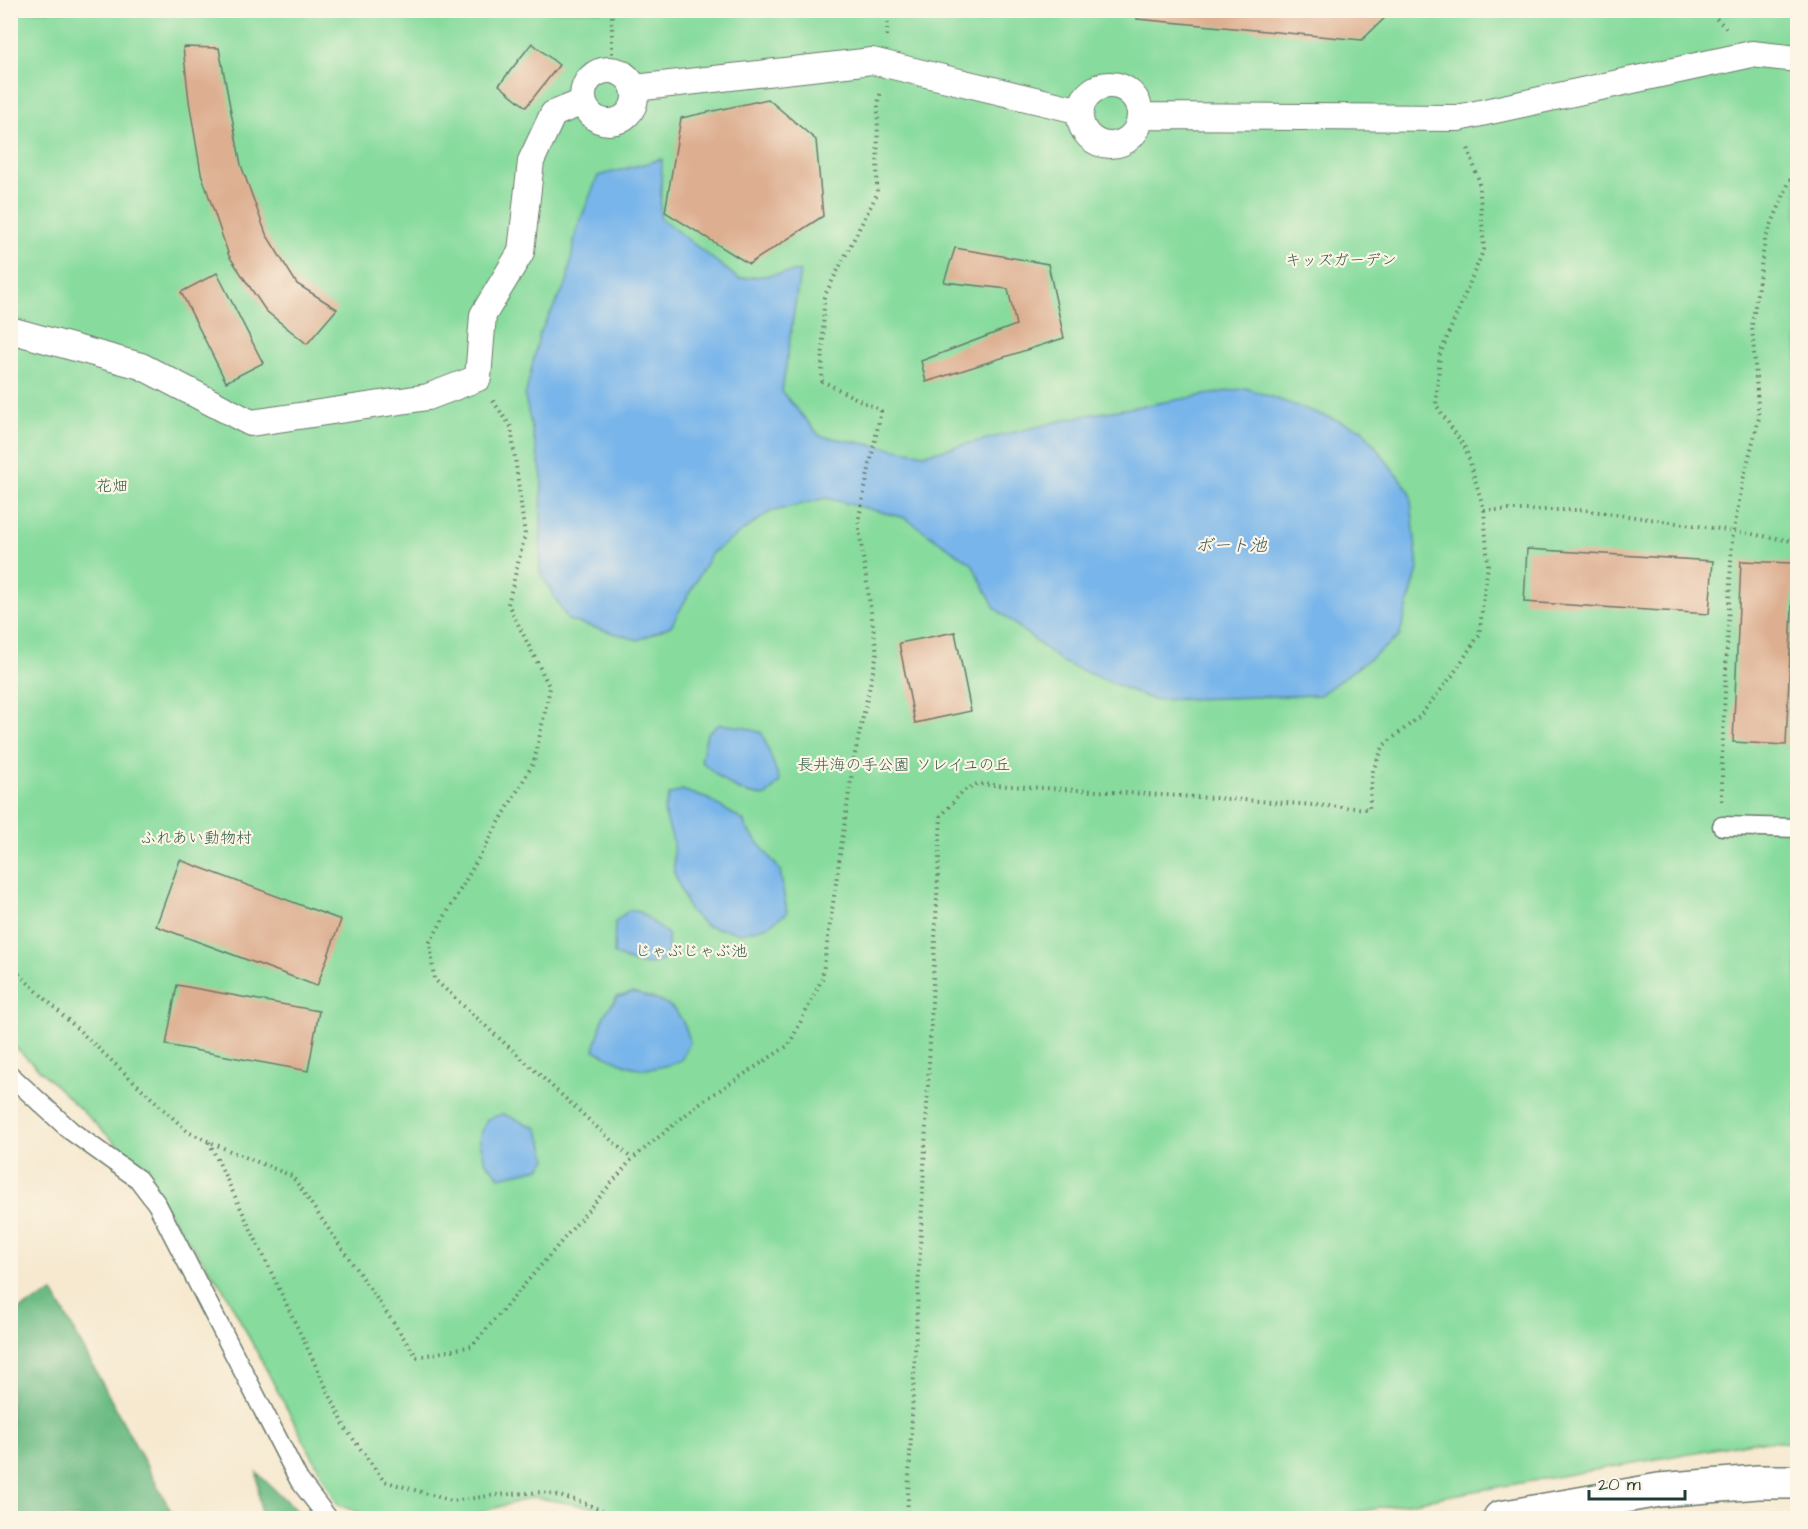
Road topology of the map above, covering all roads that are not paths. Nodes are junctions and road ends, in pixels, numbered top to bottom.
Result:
1 (1797, 59) edge
2 (635, 88) junction
3 (584, 102) junction
4 (1081, 111) junction
5 (1140, 116) junction
6 (10, 330) edge
7 (1722, 825) road end
8 (1797, 828) edge
9 (10, 1075) edge
10 (1797, 1482) edge
11 (328, 1518) edge
12 (1500, 1518) edge

1 - 5 street
2 - 3 street
2 - 3 street
2 - 4 street
3 - 6 street
4 - 5 street
4 - 5 street
7 - 8 lane
9 - 11 lane
10 - 12 street

